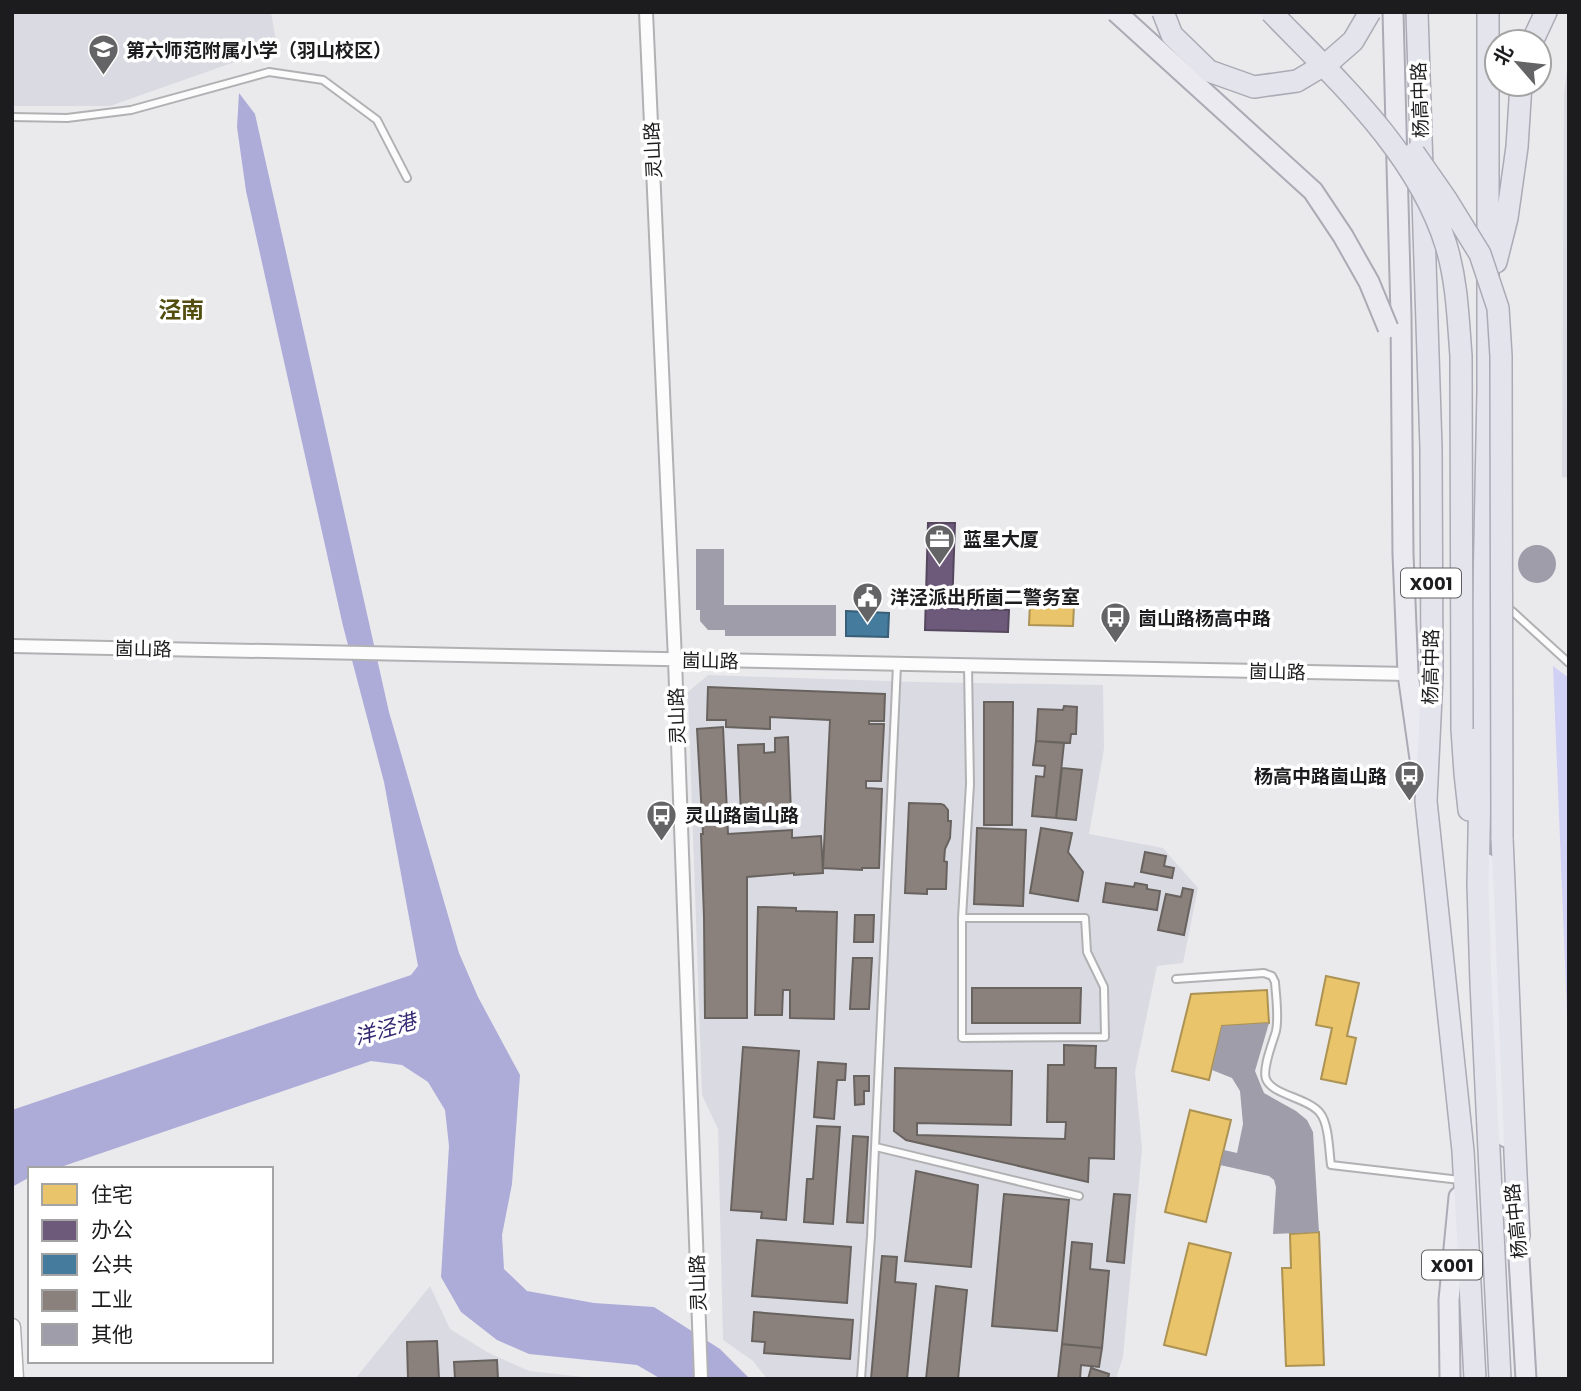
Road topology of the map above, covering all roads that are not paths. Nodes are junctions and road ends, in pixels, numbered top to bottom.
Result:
1 (646, 12) edge
2 (1116, 12) edge
3 (1163, 12) edge
4 (1271, 12) edge
5 (1370, 12) edge
6 (1393, 12) edge
7 (1417, 12) edge
8 (1488, 12) edge
9 (1546, 12) edge
10 (1539, 28) edge
11 (1520, 98) edge
12 (1368, 113) junction
13 (12, 117) edge
14 (407, 178) dead end
15 (1488, 295) junction
16 (1402, 407) junction
17 (1484, 613) junction
18 (12, 646) edge
19 (675, 660) junction
20 (1569, 663) edge
21 (897, 665) junction
22 (968, 666) junction
23 (1408, 674) junction
24 (1481, 770) junction
25 (1426, 801) junction
26 (1478, 885) junction
27 (962, 918) junction
28 (1176, 979) dead end
29 (876, 1147) junction
30 (1463, 1151) junction
31 (1460, 1180) junction
32 (1079, 1196) dead end
33 (1519, 1236) junction
34 (12, 1327) edge
35 (15, 1379) edge
36 (701, 1379) edge
37 (861, 1379) edge
38 (1450, 1379) edge
39 (1475, 1379) edge
40 (1500, 1379) edge
41 (1526, 1379) edge

1 - 19 street, 灵山路
2 - 16 main road, bridge
3 - 5 highway, bridge
4 - 12 highway, bridge
6 - 16 main road, X001
7 - 25 highway, 杨高中路 / X001
8 - 15 highway, 杨高中路 / X001
9 - 10 highway
11 - 15 highway
12 - 26 highway, bridge
12 - 33 highway, bridge
13 - 14 lane
15 - 17 highway, 杨高中路 / X001
16 - 23 main road, X001
17 - 20 lane
17 - 24 highway, 杨高中路 / X001
18 - 19 street, 崮山路
19 - 21 street, 崮山路
19 - 36 street, 灵山路
21 - 22 street, 崮山路
21 - 29 lane
22 - 23 street, 崮山路
22 - 27 lane
23 - 25 main road
24 - 26 highway, 杨高中路 / X001
24 - 33 main road, 杨高中路 / X001
25 - 30 highway, 杨高中路 / X001
26 - 40 highway, 杨高中路 / X001
27 - 27 lane
28 - 31 lane
29 - 32 lane
29 - 37 lane
30 - 31 main road, 杨高中路 / X001
30 - 39 highway, 杨高中路 / X001
31 - 38 main road, 杨高中路 / X001
33 - 41 main road, 杨高中路 / X001
34 - 35 street

